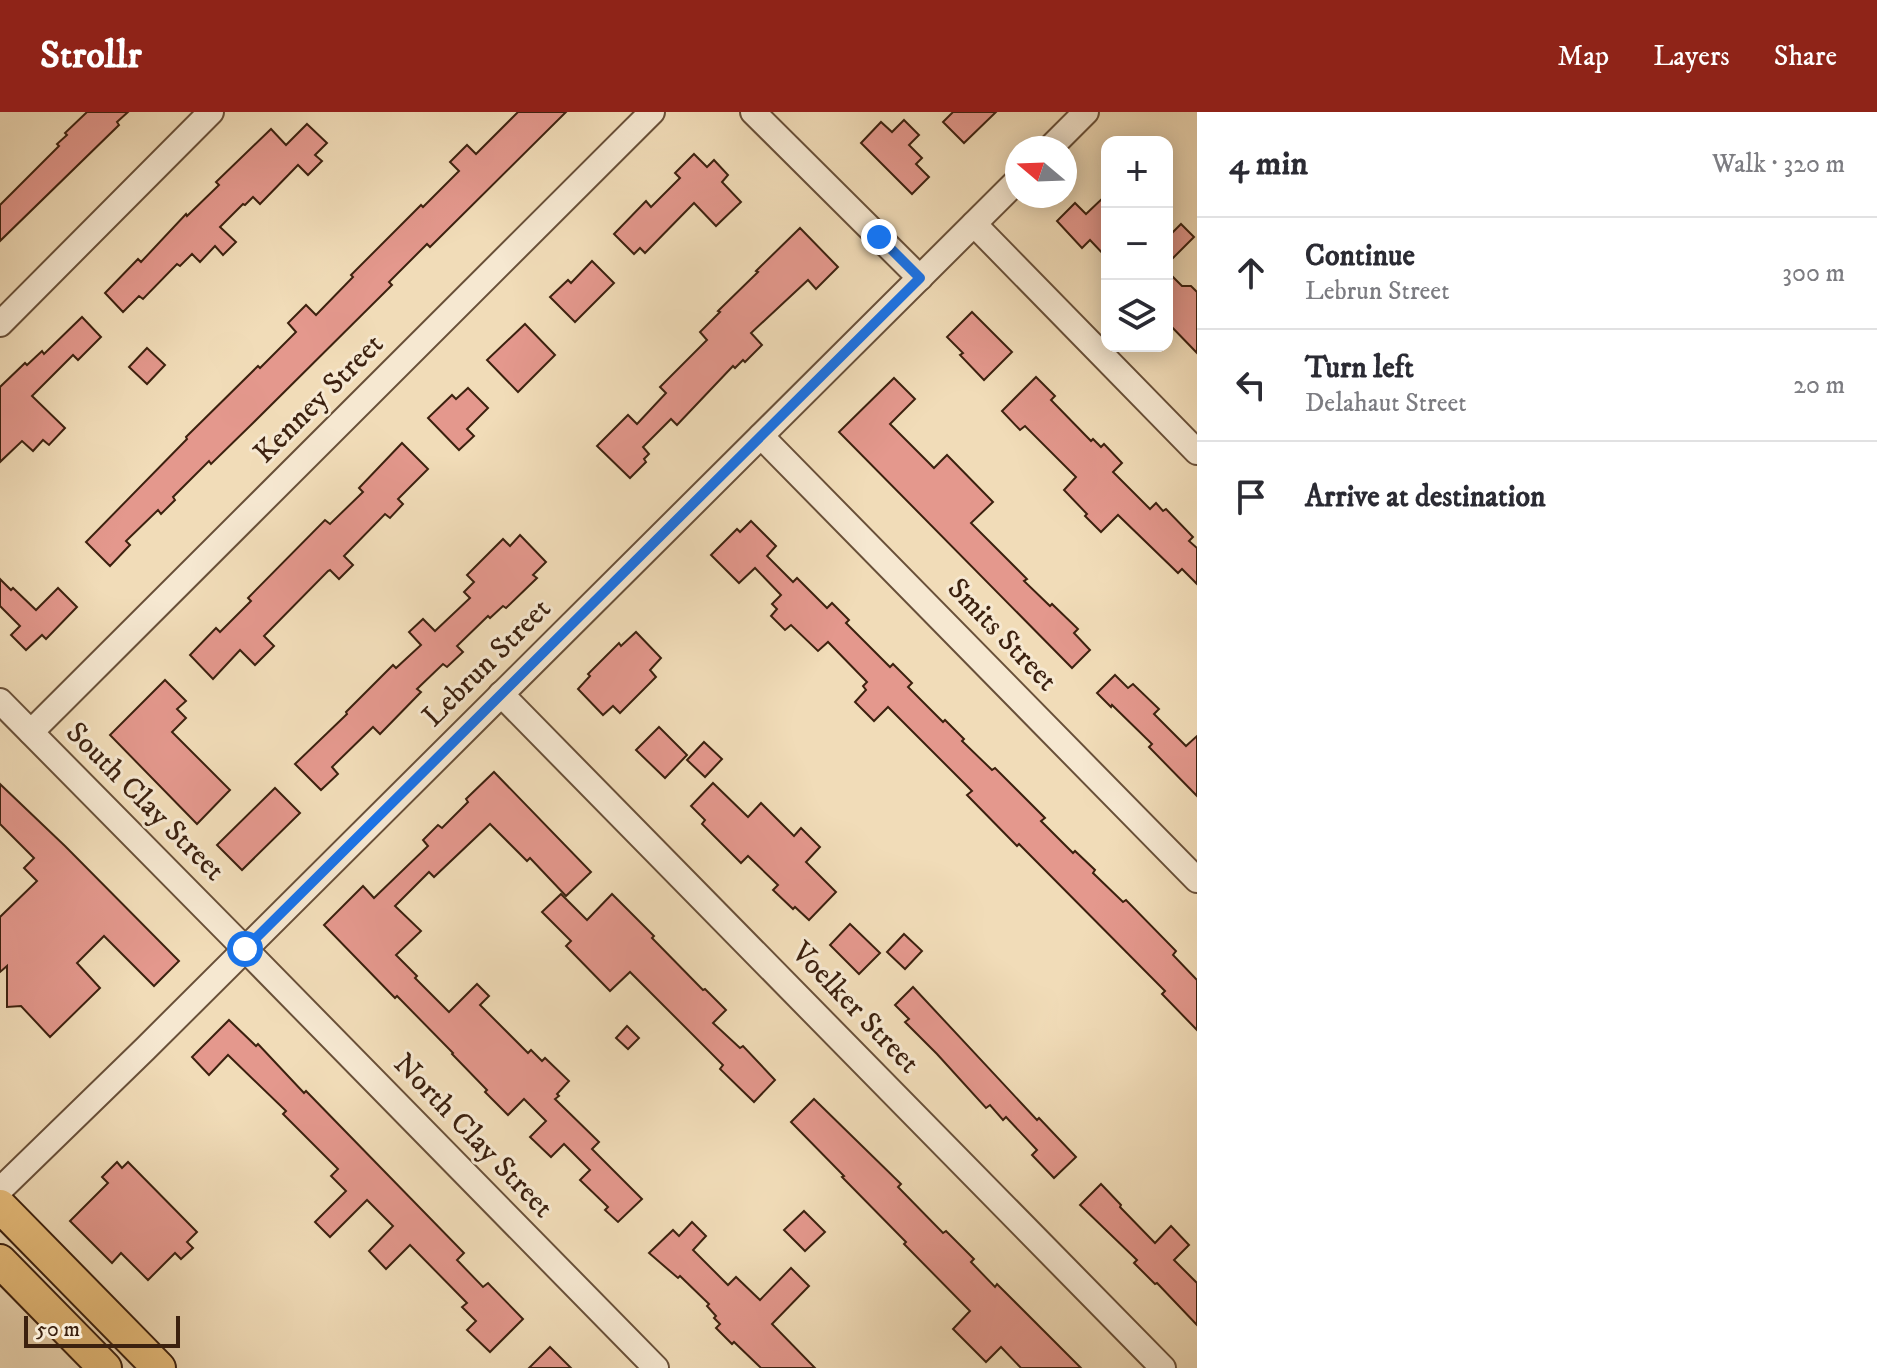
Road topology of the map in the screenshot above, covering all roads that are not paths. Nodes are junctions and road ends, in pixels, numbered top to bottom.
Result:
1 (211, 112) edge
2 (652, 112) edge
3 (753, 112) edge
4 (1086, 112) edge
5 (1062, 136) edge
6 (1005, 193) edge
7 (974, 224) junction
8 (920, 278) junction
9 (0, 324) edge
10 (761, 436) junction
11 (1197, 452) edge
12 (501, 694) junction
13 (0, 701) edge
14 (31, 732) junction
15 (1197, 880) edge
16 (245, 949) junction
17 (0, 1190) edge
18 (0, 1206) edge
19 (0, 1261) edge
20 (129, 1337) junction
21 (102, 1367) edge
22 (159, 1368) edge
23 (656, 1368) edge
24 (1163, 1368) edge

1 - 9 street
2 - 14 street, Kenney Street
3 - 8 street
4 - 5 street
6 - 7 street, Lebrun Street
7 - 8 street, Lebrun Street
7 - 11 street
8 - 10 street, Lebrun Street
10 - 12 street, Lebrun Street
10 - 15 street, Smits Street
12 - 16 street, Lebrun Street
12 - 24 street, Voelker Street
13 - 14 street, South Clay Street
14 - 16 street, South Clay Street
16 - 17 street, Lebrun Street
16 - 23 street, North Clay Street
18 - 20 main road
19 - 21 main road
20 - 21 street
20 - 22 main road

